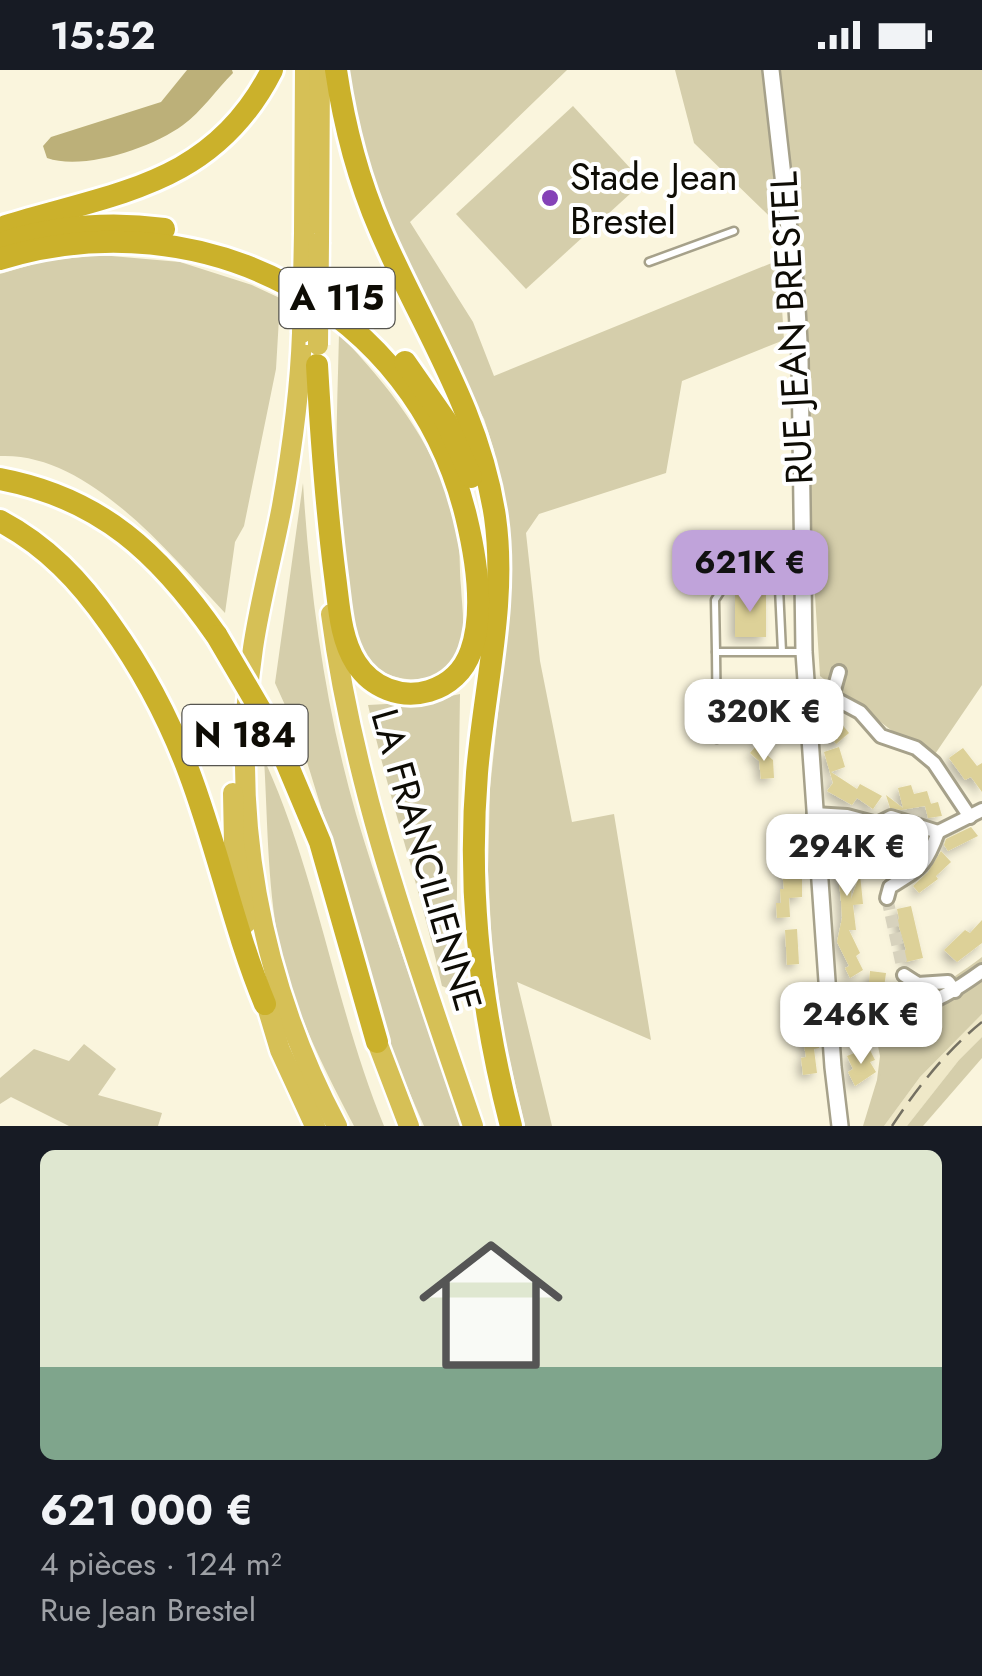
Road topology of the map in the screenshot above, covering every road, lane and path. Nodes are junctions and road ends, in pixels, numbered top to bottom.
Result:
1 (272, 70) edge
2 (305, 70) edge
3 (320, 70) edge
4 (336, 70) edge
5 (771, 70) edge
6 (0, 229) edge
7 (734, 231) dead end
8 (311, 237) junction
9 (0, 244) edge
10 (0, 259) edge
11 (649, 262) dead end
12 (312, 348) junction
13 (0, 479) edge
14 (0, 521) edge
15 (268, 570) junction
16 (495, 602) junction
17 (716, 652) junction
18 (782, 652) junction
19 (804, 652) junction
20 (839, 672) dead end
21 (806, 696) junction
22 (832, 697) junction
23 (718, 739) dead end
24 (976, 813) edge
25 (814, 814) junction
26 (938, 832) junction
27 (887, 898) dead end
28 (982, 971) edge
29 (904, 975) dead end
30 (955, 991) junction
31 (266, 1004) junction
32 (829, 1008) junction
33 (377, 1042) joint
34 (316, 1126) edge
35 (337, 1126) edge
36 (408, 1126) edge
37 (473, 1126) edge
38 (511, 1126) edge
39 (840, 1126) edge

1 - 6 highway
2 - 8 highway, LA FRANCILIENNE / N 184
3 - 8 highway, LA FRANCILIENNE / N 184
4 - 16 highway
5 - 19 street, RUE JEAN BRESTEL
7 - 11 lane
8 - 12 highway, LA FRANCILIENNE / N 184, bridge
9 - 16 highway, A 115
10 - 12 highway
12 - 15 highway, LA FRANCILIENNE / N 184
12 - 37 highway, LA FRANCILIENNE / N 184
13 - 33 highway, bridge
14 - 31 highway
15 - 31 highway
15 - 35 highway, LA FRANCILIENNE / N 184
16 - 38 highway, A 115
17 - 18 lane
17 - 18 lane
17 - 23 lane
18 - 19 lane
19 - 21 street, RUE JEAN BRESTEL
20 - 22 street
21 - 22 street
21 - 25 street, RUE JEAN BRESTEL
22 - 24 street
24 - 26 street
25 - 26 street
25 - 32 street, RUE JEAN BRESTEL
26 - 27 street
28 - 30 street
29 - 30 street
30 - 32 street
31 - 34 highway
32 - 39 street, RUE JEAN BRESTEL
33 - 36 highway

